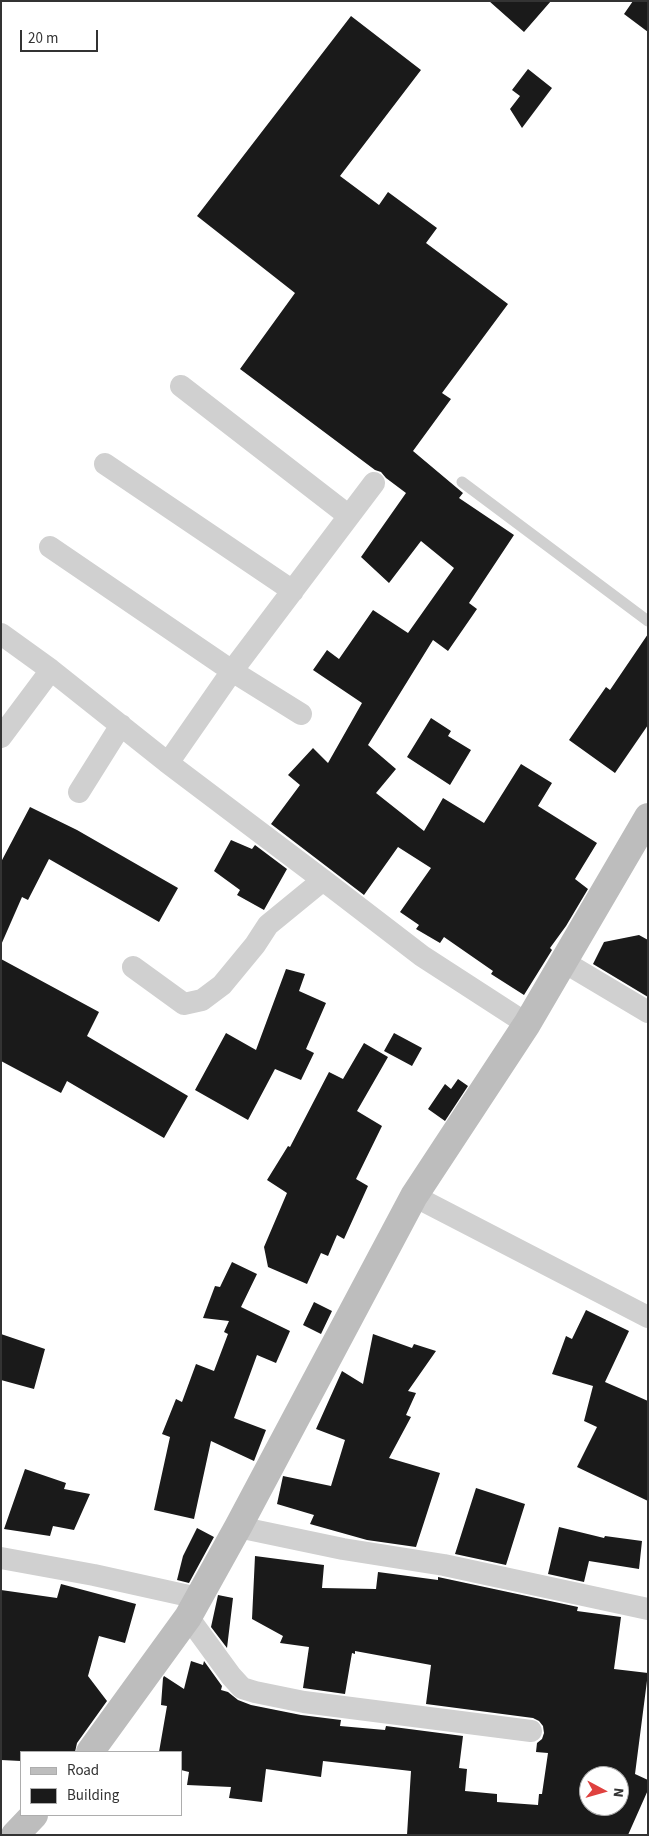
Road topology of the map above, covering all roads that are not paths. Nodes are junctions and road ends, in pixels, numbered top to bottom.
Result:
1 (182, 386) dead end
2 (106, 464) dead end
3 (462, 482) dead end
4 (374, 483) dead end
5 (349, 516) junction
6 (50, 547) dead end
7 (293, 591) junction
8 (648, 621) edge
9 (1, 634) edge
10 (51, 670) junction
11 (232, 671) junction
12 (301, 714) dead end
13 (120, 725) junction
14 (1, 737) edge
15 (168, 763) junction
16 (79, 792) dead end
17 (648, 817) edge
18 (323, 880) junction
19 (564, 962) junction
20 (133, 967) dead end
21 (648, 1012) edge
22 (527, 1024) junction
23 (414, 1196) junction
24 (648, 1317) edge
25 (238, 1527) junction
26 (1, 1558) edge
27 (193, 1608) junction
28 (648, 1610) edge
29 (532, 1731) dead end
30 (91, 1751) edge
31 (33, 1816) edge
32 (15, 1835) edge

1 - 5 street
2 - 7 street
3 - 8 lane
4 - 5 street
5 - 7 street
6 - 11 street
7 - 11 street
9 - 10 street
10 - 13 street
10 - 14 street
11 - 12 street
11 - 15 street
13 - 15 street
13 - 16 street
15 - 18 street
17 - 19 street
18 - 20 street
18 - 22 street
19 - 21 street
19 - 22 street
22 - 23 street
23 - 24 street
23 - 25 street
25 - 27 street
25 - 28 street
26 - 27 street
27 - 29 street
27 - 30 street
31 - 32 street

